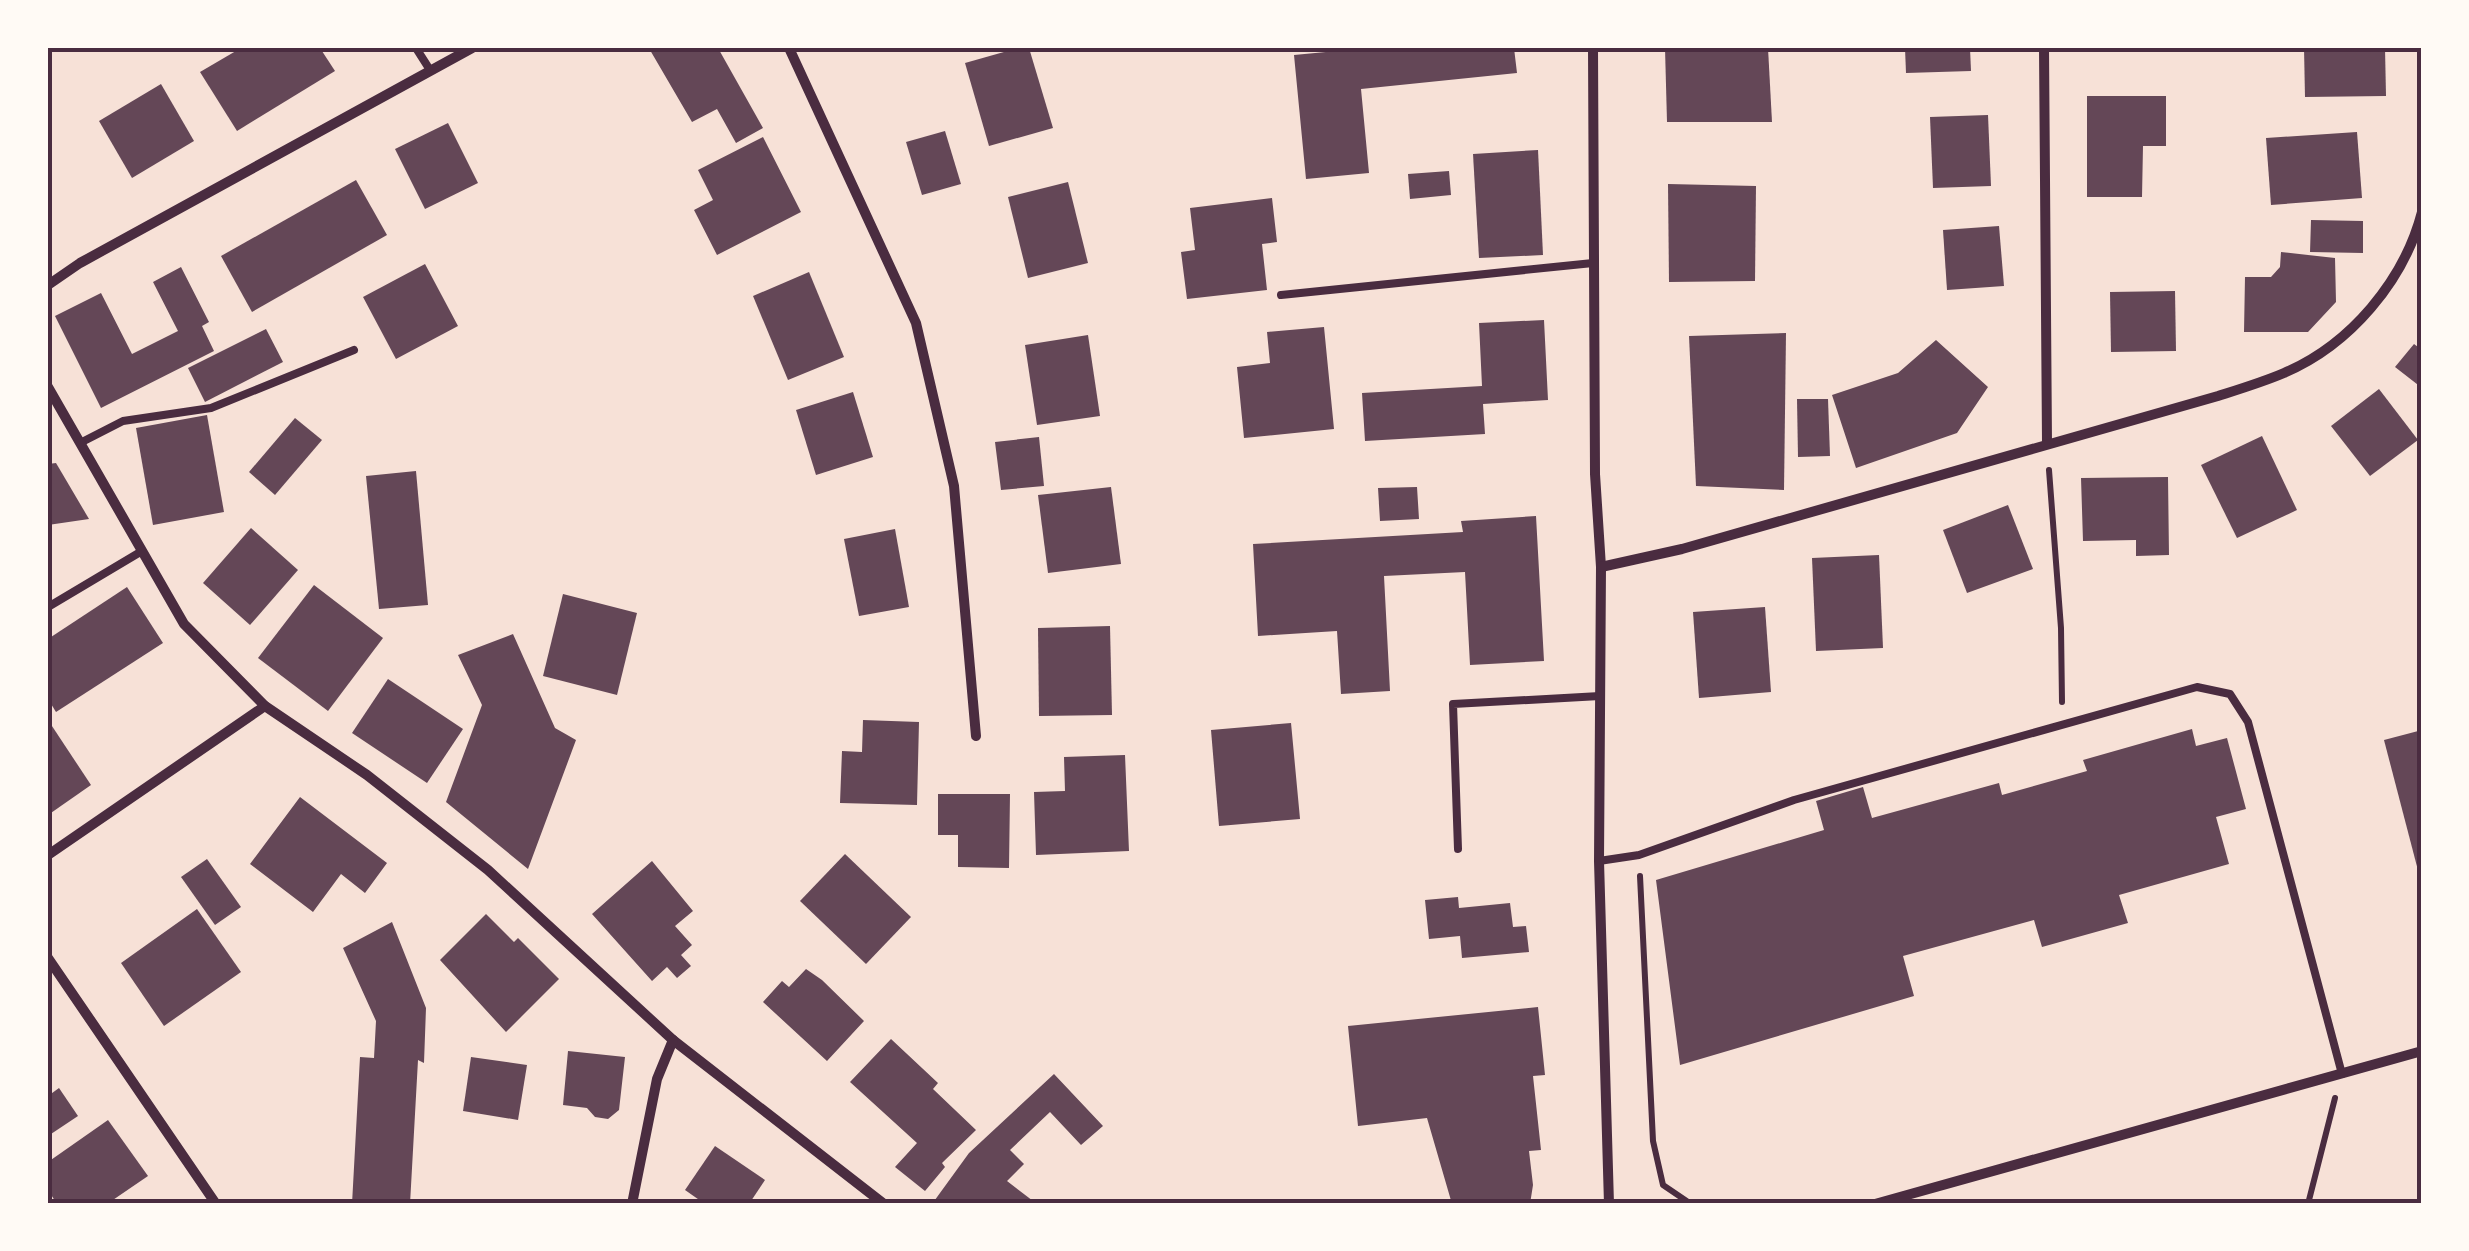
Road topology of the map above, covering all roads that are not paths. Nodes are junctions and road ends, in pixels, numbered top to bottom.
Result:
1 (416, 48) edge
2 (472, 48) edge
3 (789, 48) edge
4 (1593, 48) edge
5 (2044, 48) edge
6 (430, 70) junction
7 (2422, 212) edge
8 (1593, 263) junction
9 (48, 284) edge
10 (1280, 295) dead end
11 (354, 350) dead end
12 (48, 387) edge
13 (80, 443) junction
14 (2047, 444) junction
15 (142, 552) junction
16 (1601, 567) junction
17 (48, 607) edge
18 (1600, 696) junction
19 (264, 706) junction
20 (976, 736) dead end
21 (1458, 849) dead end
22 (48, 855) edge
23 (1599, 861) junction
24 (48, 958) edge
25 (673, 1040) junction
26 (2422, 1052) edge
27 (2342, 1074) junction
28 (216, 1204) edge
29 (632, 1204) edge
30 (884, 1204) edge
31 (1609, 1204) edge
32 (1875, 1204) edge

1 - 6 lane
2 - 6 street
3 - 20 street
4 - 8 street
5 - 14 street
6 - 9 street
7 - 14 street
8 - 10 lane
8 - 16 street
11 - 13 lane
12 - 13 street
13 - 15 street
14 - 16 street
15 - 17 lane
15 - 19 street
16 - 18 street
18 - 21 lane
18 - 23 street
19 - 22 street
19 - 25 street
23 - 27 lane
23 - 31 street
24 - 28 street
25 - 29 street
25 - 30 street
26 - 27 street
27 - 32 street

